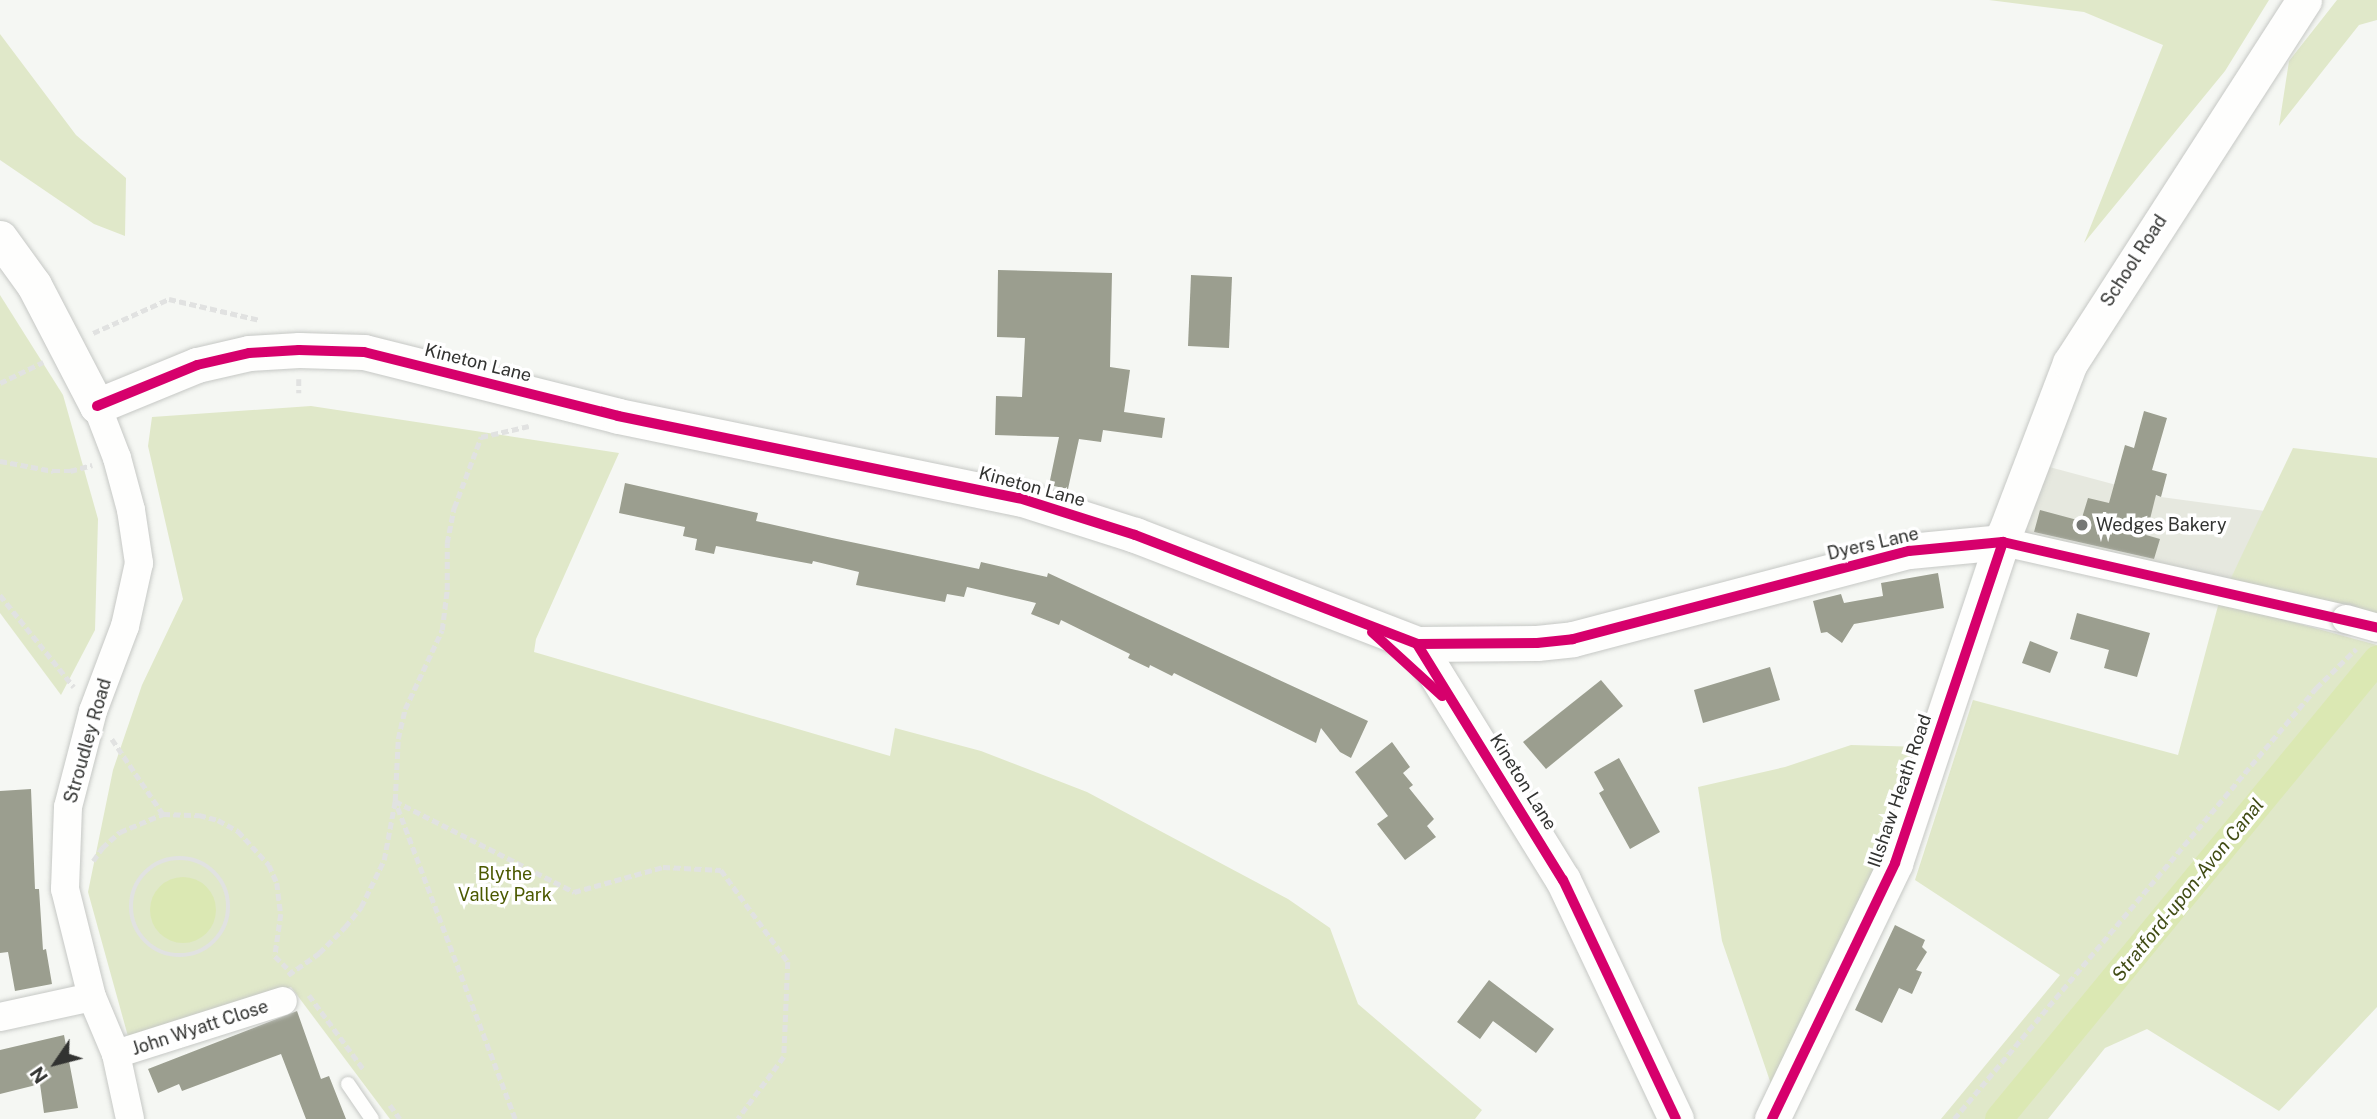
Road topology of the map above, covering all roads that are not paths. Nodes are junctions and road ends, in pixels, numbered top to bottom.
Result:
1 (2304, 0) edge
2 (0, 238) edge
3 (97, 406) junction
4 (2003, 542) junction
5 (2368, 637) edge
6 (1417, 644) junction
7 (281, 989) road end
8 (92, 997) junction
9 (0, 1017) edge
10 (116, 1054) junction
11 (348, 1084) dead end
12 (130, 1119) edge
13 (372, 1119) edge
14 (1676, 1119) edge
15 (1772, 1119) edge

1 - 4 street, School Road
2 - 3 street
3 - 6 street, Kineton Lane
3 - 8 street, Stroudley Road
4 - 5 street, Dyers Lane, bridge
4 - 6 street, Dyers Lane
4 - 15 street, Illshaw Heath Road
6 - 14 street, Kineton Lane
7 - 10 street, John Wyatt Close
8 - 9 street
8 - 10 street, Stroudley Road
10 - 12 street, Stroudley Road
11 - 13 lane

